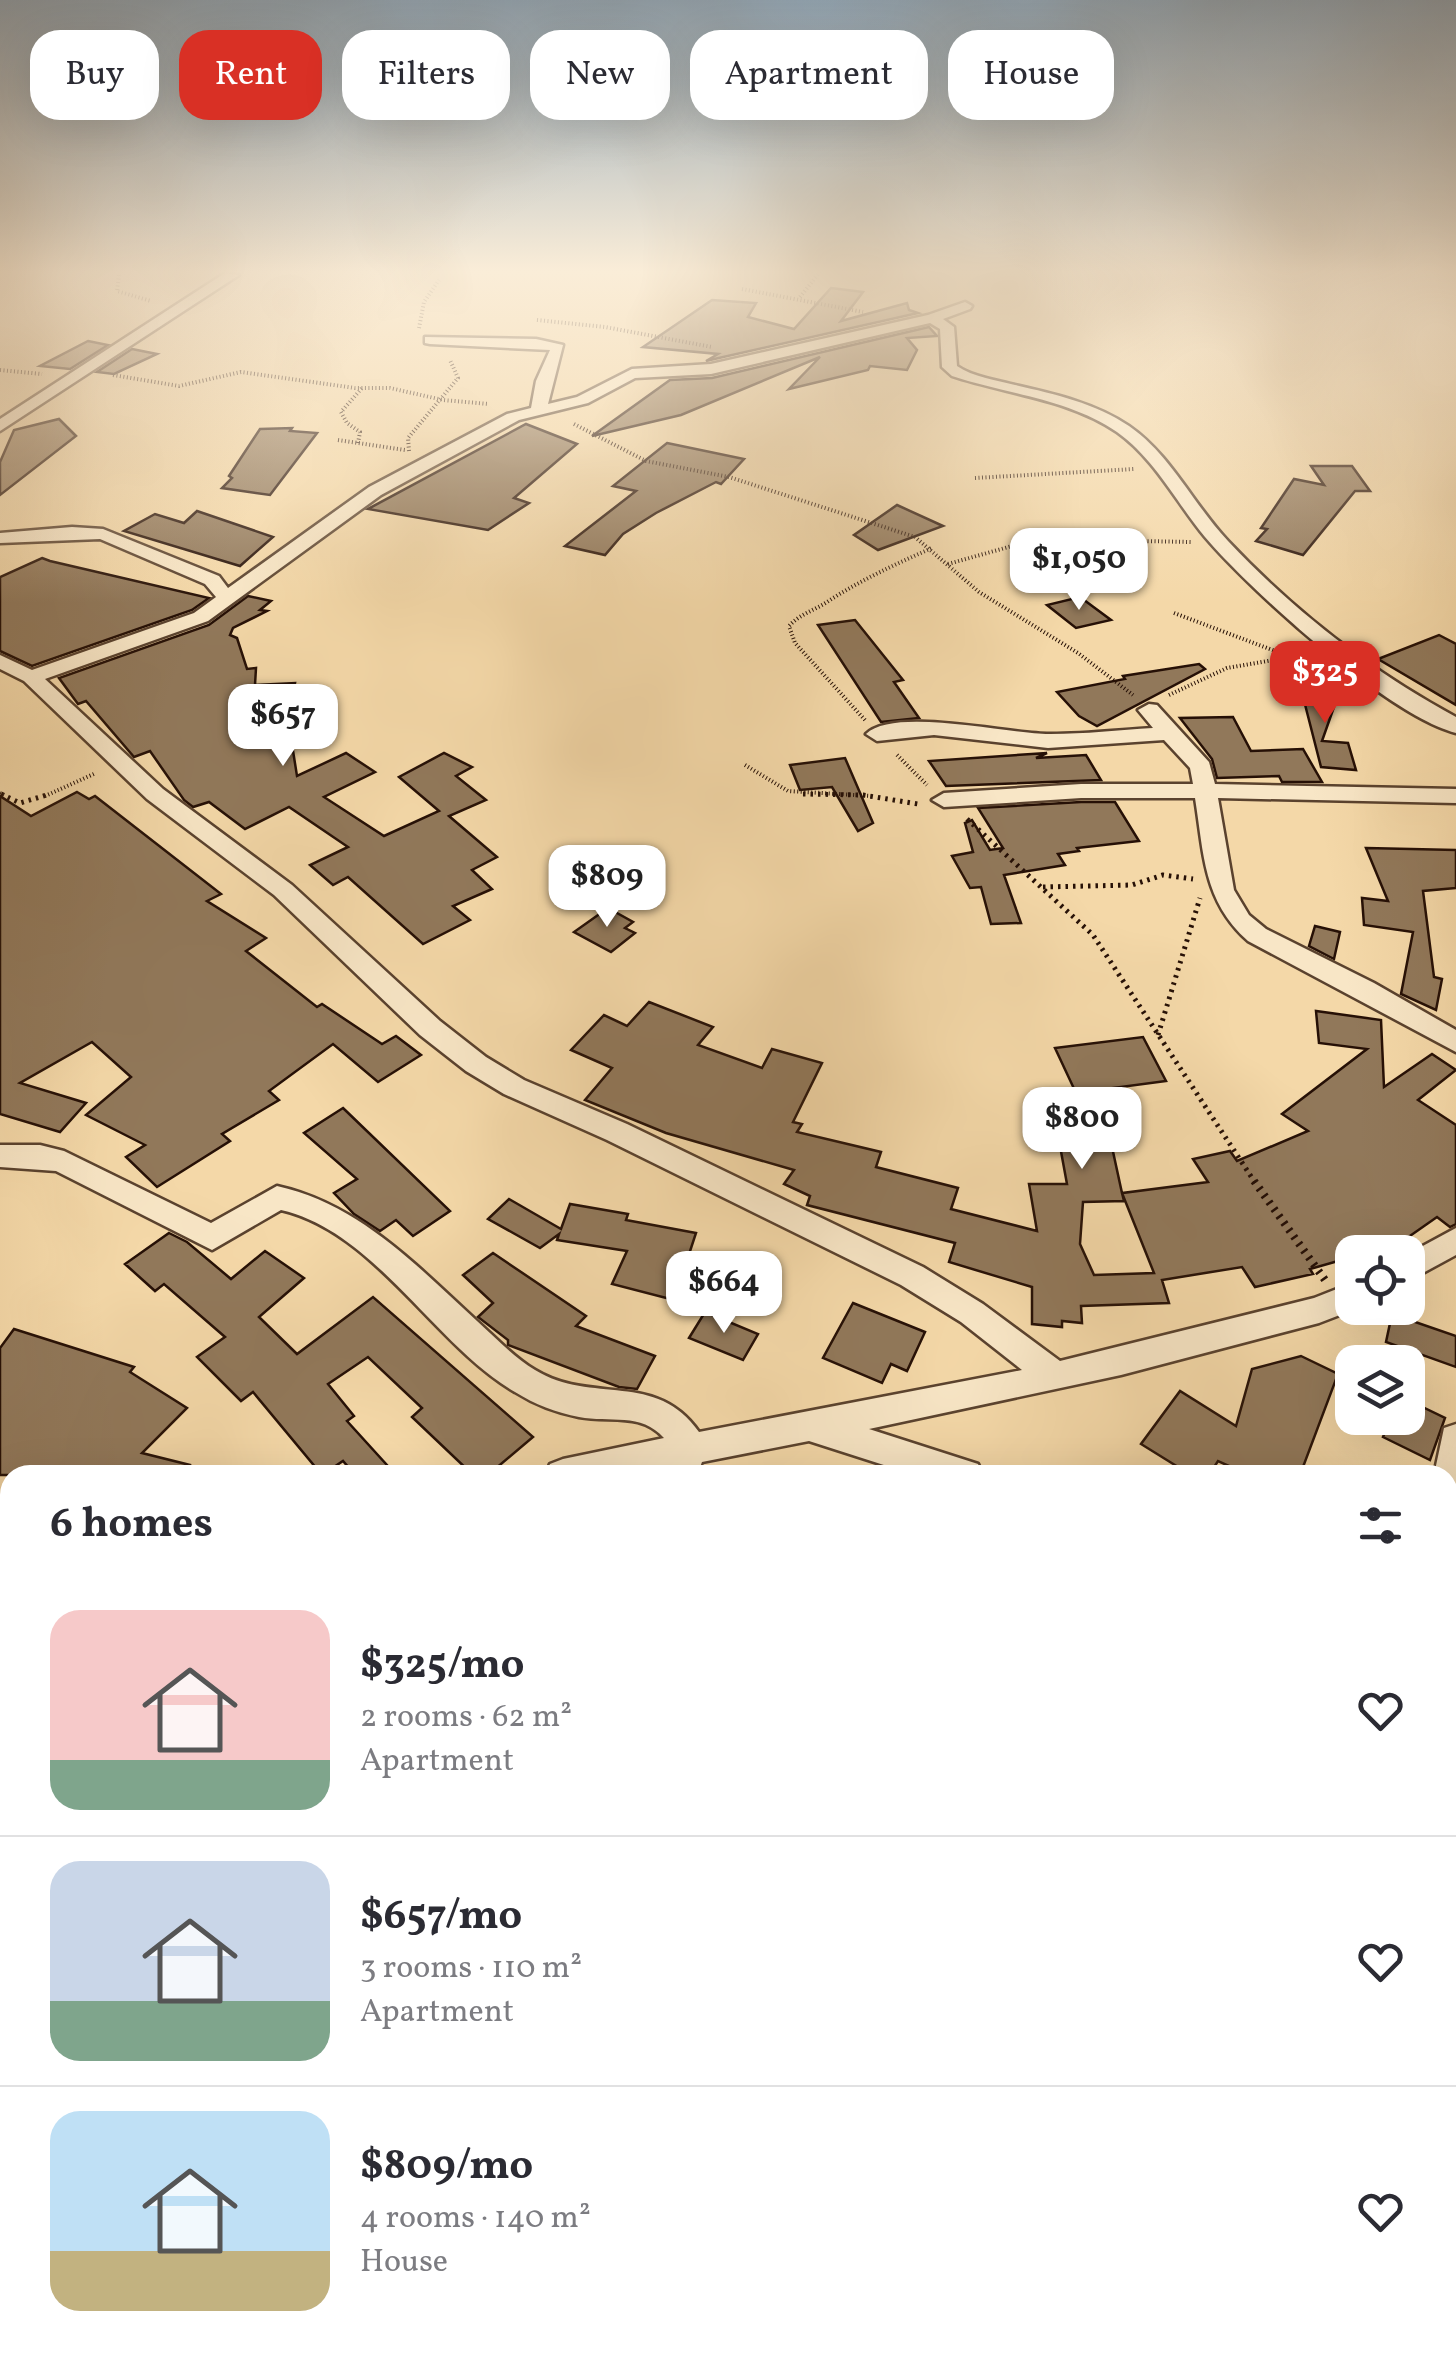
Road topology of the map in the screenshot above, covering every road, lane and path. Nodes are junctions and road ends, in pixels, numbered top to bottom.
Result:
1 (66, 383) edge
2 (162, 383) edge
3 (191, 383) edge
4 (323, 383) edge
5 (544, 383) edge
6 (615, 383) edge
7 (986, 383) edge
8 (362, 388) junction
9 (444, 400) junction
10 (539, 410) junction
11 (0, 426) edge
12 (338, 440) dead end
13 (358, 443) junction
14 (409, 451) junction
15 (430, 458) junction
16 (1165, 468) junction
17 (975, 478) dead end
18 (0, 538) edge
19 (1222, 546) junction
20 (932, 548) junction
21 (947, 564) junction
22 (226, 599) junction
23 (1174, 613) dead end
24 (1290, 656) junction
25 (0, 661) edge
26 (1359, 665) junction
27 (31, 677) junction
28 (1149, 710) junction
29 (1456, 726) edge
30 (877, 734) junction
31 (1170, 734) junction
32 (120, 762) junction
33 (745, 765) dead end
34 (1202, 788) junction
35 (0, 793) edge
36 (1456, 796) edge
37 (944, 800) junction
38 (1040, 886) junction
39 (1158, 1036) junction
40 (1456, 1042) edge
41 (0, 1156) edge
42 (1456, 1240) edge
43 (1425, 1259) edge
44 (1335, 1285) edge
45 (1335, 1302) edge
46 (1056, 1376) junction
47 (810, 1426) junction
48 (1456, 1439) edge
49 (685, 1461) edge
50 (650, 1465) edge
51 (933, 1465) edge
52 (1453, 1465) edge

1 - 11 street
2 - 3 path
4 - 8 path
5 - 10 street
6 - 10 street
7 - 16 street
8 - 9 path
8 - 13 path
9 - 10 path
9 - 14 path
10 - 15 street
10 - 20 path
12 - 13 path
13 - 14 path
14 - 15 path
15 - 22 street
16 - 17 path
16 - 19 street
18 - 22 street
19 - 21 path
19 - 26 street
20 - 21 path
20 - 30 path
21 - 28 path
22 - 27 street
23 - 24 path
24 - 26 path
24 - 28 path
25 - 27 street
26 - 29 street
27 - 32 street
28 - 31 street
30 - 31 street
30 - 37 path
31 - 34 street
32 - 35 path
32 - 46 street
33 - 37 path
34 - 36 street
34 - 37 street
34 - 40 street
37 - 38 path
38 - 39 path
38 - 39 path
39 - 44 path
41 - 49 street
42 - 43 street
45 - 46 street
46 - 47 street
47 - 49 street
47 - 51 street
48 - 52 street
49 - 50 street

